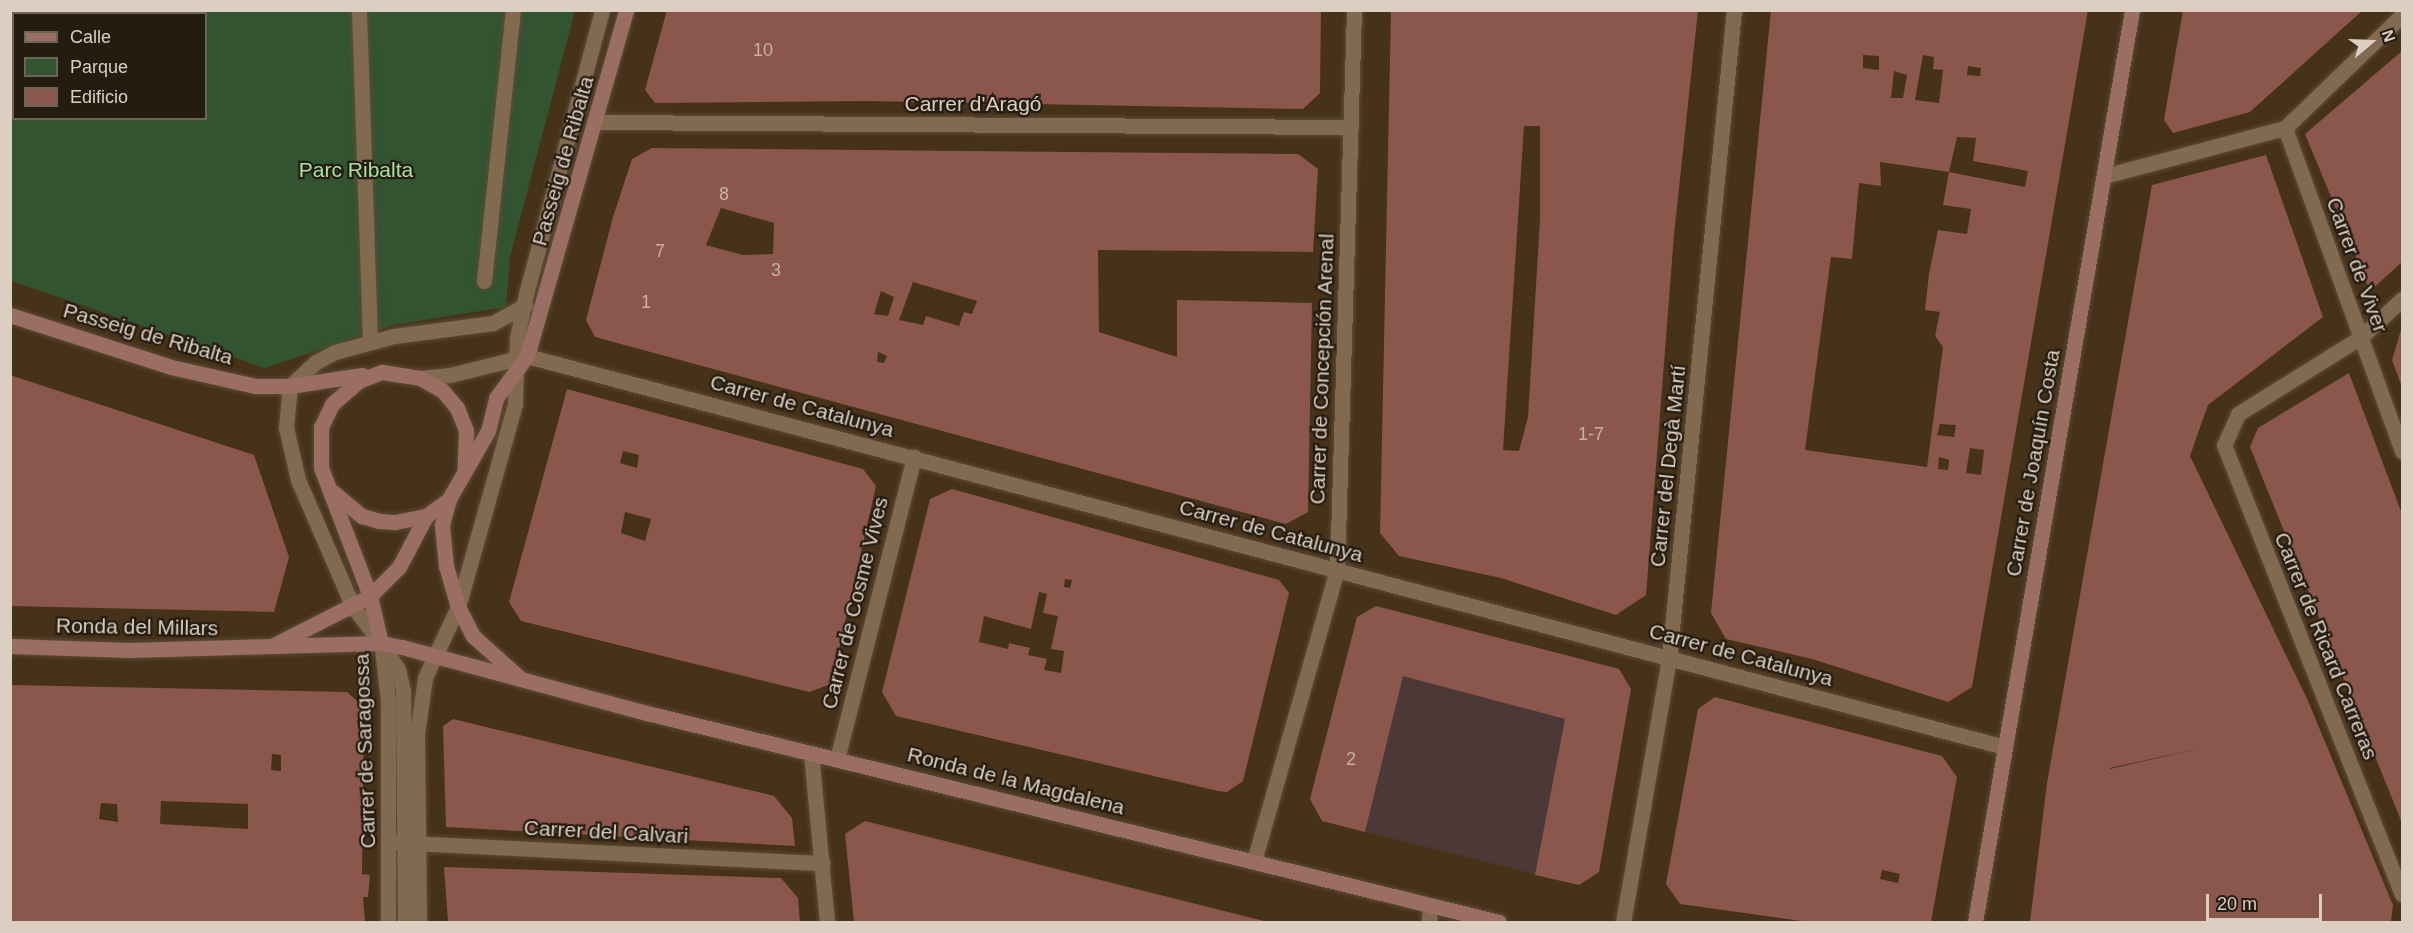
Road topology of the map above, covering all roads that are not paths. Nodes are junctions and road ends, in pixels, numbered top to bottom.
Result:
1 (359, 10) edge
2 (513, 10) edge
3 (602, 10) edge
4 (626, 10) edge
5 (1354, 10) edge
6 (1734, 10) edge
7 (2132, 10) edge
8 (2403, 15) edge
9 (595, 123) junction
10 (1351, 127) junction
11 (2285, 128) junction
12 (2104, 176) junction
13 (484, 281) dead end
14 (2403, 299) edge
15 (525, 305) junction
16 (10, 315) edge
17 (2361, 337) junction
18 (370, 342) junction
19 (520, 360) junction
20 (382, 372) junction
21 (420, 378) junction
22 (290, 386) junction
23 (2403, 450) edge
24 (914, 458) junction
25 (463, 477) junction
26 (329, 487) junction
27 (449, 499) junction
28 (426, 516) junction
29 (1337, 570) junction
30 (370, 596) junction
31 (353, 607) junction
32 (458, 607) junction
33 (381, 643) junction
34 (10, 646) edge
35 (263, 649) junction
36 (435, 656) junction
37 (1669, 658) junction
38 (523, 681) junction
39 (2005, 747) junction
40 (812, 753) junction
41 (837, 759) junction
42 (403, 843) junction
43 (1254, 861) junction
44 (822, 863) junction
45 (2403, 894) edge
46 (1430, 904) junction
47 (388, 922) edge
48 (405, 922) edge
49 (419, 922) edge
50 (827, 922) edge
51 (1430, 922) edge
52 (1499, 922) edge
53 (1623, 922) edge
54 (1975, 922) edge

1 - 18 street
2 - 13 street
3 - 15 street, Passeig de Ribalta
4 - 9 street, Passeig de Ribalta
5 - 10 street, Carrer de Concepción Arenal
6 - 37 street, Carrer del Degà Martí
7 - 12 street, Carrer de Joaquín Costa
8 - 11 street
9 - 10 street, Carrer d'Aragó
9 - 19 street, Passeig de Ribalta
10 - 29 street, Carrer de Concepción Arenal
11 - 12 street
11 - 17 street, Carrer de Viver
12 - 39 street, Carrer de Joaquín Costa
14 - 17 street
15 - 18 street
15 - 19 street, Passeig de Ribalta
16 - 22 street, Passeig de Ribalta
17 - 23 street, Carrer de Viver
17 - 45 street, Carrer de Ricard Carreras
18 - 22 street
19 - 21 street
19 - 24 street, Carrer de Catalunya
19 - 25 street
19 - 32 street, Carrer de Saragossa
20 - 21 street
20 - 22 street, Passeig de Ribalta
20 - 26 street
21 - 25 street
22 - 31 street
24 - 29 street, Carrer de Catalunya
24 - 41 street, Carrer de Cosme Vives
25 - 27 street
26 - 28 street
26 - 30 street
27 - 28 street
27 - 32 street, Ronda de la Magdalena
28 - 30 street, Ronda del Millars
29 - 37 street, Carrer de Catalunya
29 - 43 street, Carrer de Concepción Arenal
30 - 31 street, Ronda del Millars
30 - 33 street
31 - 33 street
31 - 35 street, Ronda del Millars
32 - 36 street, Carrer de Saragossa
32 - 38 street, Ronda de la Magdalena
33 - 35 street, Ronda del Millars
33 - 36 street, Ronda de la Magdalena
33 - 42 street, Carrer de Saragossa
34 - 35 street, Ronda del Millars
36 - 38 street, Ronda de la Magdalena
36 - 42 street, Carrer de Saragossa
37 - 39 street, Carrer de Catalunya
37 - 53 street, Carrer del Degà Martí
38 - 40 street, Ronda de la Magdalena
39 - 54 street, Carrer de Joaquín Costa
40 - 41 street, Ronda de la Magdalena
40 - 44 street
41 - 43 street, Ronda de la Magdalena
42 - 44 street, Carrer del Calvari
42 - 47 street, Carrer de Saragossa
42 - 48 street, Carrer de Saragossa
42 - 49 street, Carrer de Saragossa
43 - 46 street, Ronda de la Magdalena
44 - 50 street
46 - 51 street
46 - 52 street, Ronda de la Magdalena

